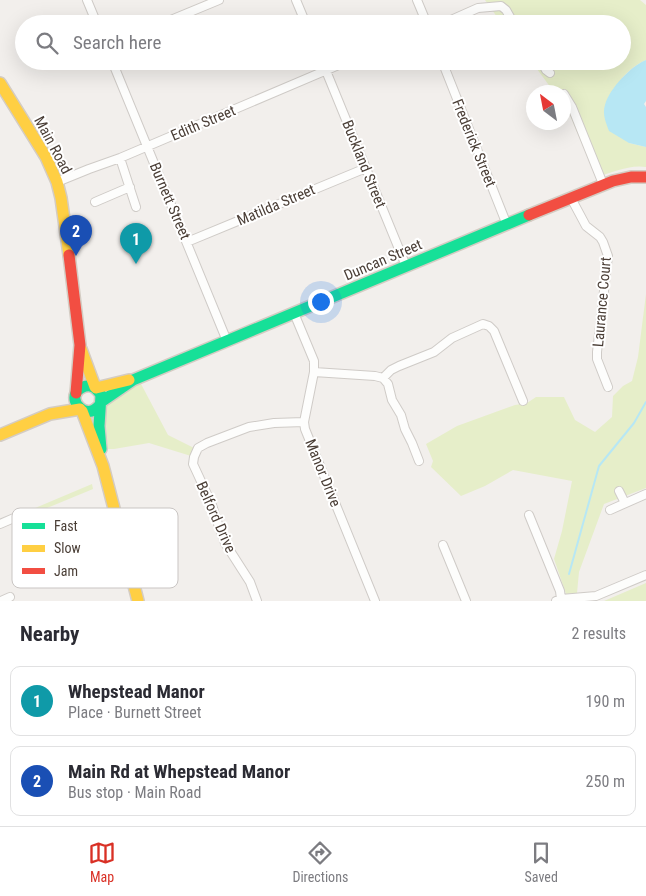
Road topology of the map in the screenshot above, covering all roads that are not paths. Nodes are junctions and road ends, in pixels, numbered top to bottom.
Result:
1 (87, 0) edge
2 (219, 0) edge
3 (296, 0) edge
4 (417, 0) edge
5 (93, 15) edge
6 (183, 15) edge
7 (302, 15) edge
8 (423, 15) edge
9 (462, 15) edge
10 (509, 15) edge
11 (116, 70) edge
12 (326, 70) joint
13 (446, 70) edge
14 (546, 70) edge
15 (550, 73) dead end
16 (0, 83) edge
17 (571, 105) edge
18 (147, 146) junction
19 (120, 158) junction
20 (366, 168) junction
21 (646, 177) edge
22 (57, 182) junction
23 (603, 184) junction
24 (130, 187) junction
25 (571, 198) junction
26 (95, 202) dead end
27 (136, 207) dead end
28 (507, 225) junction
29 (187, 242) junction
30 (406, 266) junction
31 (294, 314) junction
32 (228, 341) junction
33 (80, 345) junction
34 (314, 372) junction
35 (383, 378) junction
36 (133, 380) junction
37 (608, 387) dead end
38 (95, 388) junction
39 (76, 394) junction
40 (524, 401) dead end
41 (100, 403) junction
42 (81, 410) junction
43 (50, 414) junction
44 (304, 422) junction
45 (0, 435) edge
46 (419, 461) dead end
47 (103, 466) junction
48 (619, 491) dead end
49 (646, 494) edge
50 (625, 503) junction
51 (114, 508) edge
52 (610, 510) dead end
53 (529, 515) dead end
54 (12, 519) edge
55 (0, 524) edge
56 (443, 545) dead end
57 (646, 574) edge
58 (135, 588) edge
59 (10, 597) dead end
60 (559, 600) edge
61 (1, 601) edge
62 (138, 601) edge
63 (257, 601) edge
64 (375, 601) edge
65 (466, 601) edge

1 - 5 street
2 - 6 street
3 - 7 street
4 - 8 street
9 - 10 street
11 - 18 street, Burnett Street
12 - 18 street, Edith Street
12 - 20 street, Buckland Street
13 - 28 street, Frederick Street
14 - 15 street
16 - 22 street, Main Road
17 - 23 street
18 - 19 street, Edith Street
18 - 29 street, Burnett Street
19 - 22 street, Edith Street
19 - 24 street
20 - 29 street, Matilda Street
20 - 30 street, Buckland Street
21 - 23 street, Duncan Street
22 - 33 street, Main Road
23 - 25 street, Duncan Street
24 - 26 street
24 - 27 street
25 - 28 street, Duncan Street
25 - 37 street, Laurance Court
28 - 30 street, Duncan Street
29 - 32 street, Burnett Street
30 - 31 street, Duncan Street
31 - 32 street, Duncan Street
31 - 34 street, Manor Drive
32 - 36 street, Duncan Street
33 - 38 street, Main Road
33 - 39 street, Main Road
34 - 35 street
34 - 44 street, Manor Drive
35 - 40 street
35 - 46 street
36 - 38 street, Duncan Street
36 - 41 street, Duncan Street
38 - 39 street
38 - 41 street
39 - 42 street
39 - 43 street
41 - 42 street
41 - 47 street
42 - 43 street
42 - 47 street
43 - 45 street
44 - 63 street, Belford Drive
44 - 64 street, Manor Drive
47 - 51 street
48 - 50 street
49 - 50 street
50 - 52 street
53 - 60 street
54 - 55 street
56 - 65 street
57 - 60 street
58 - 62 street
59 - 61 street

